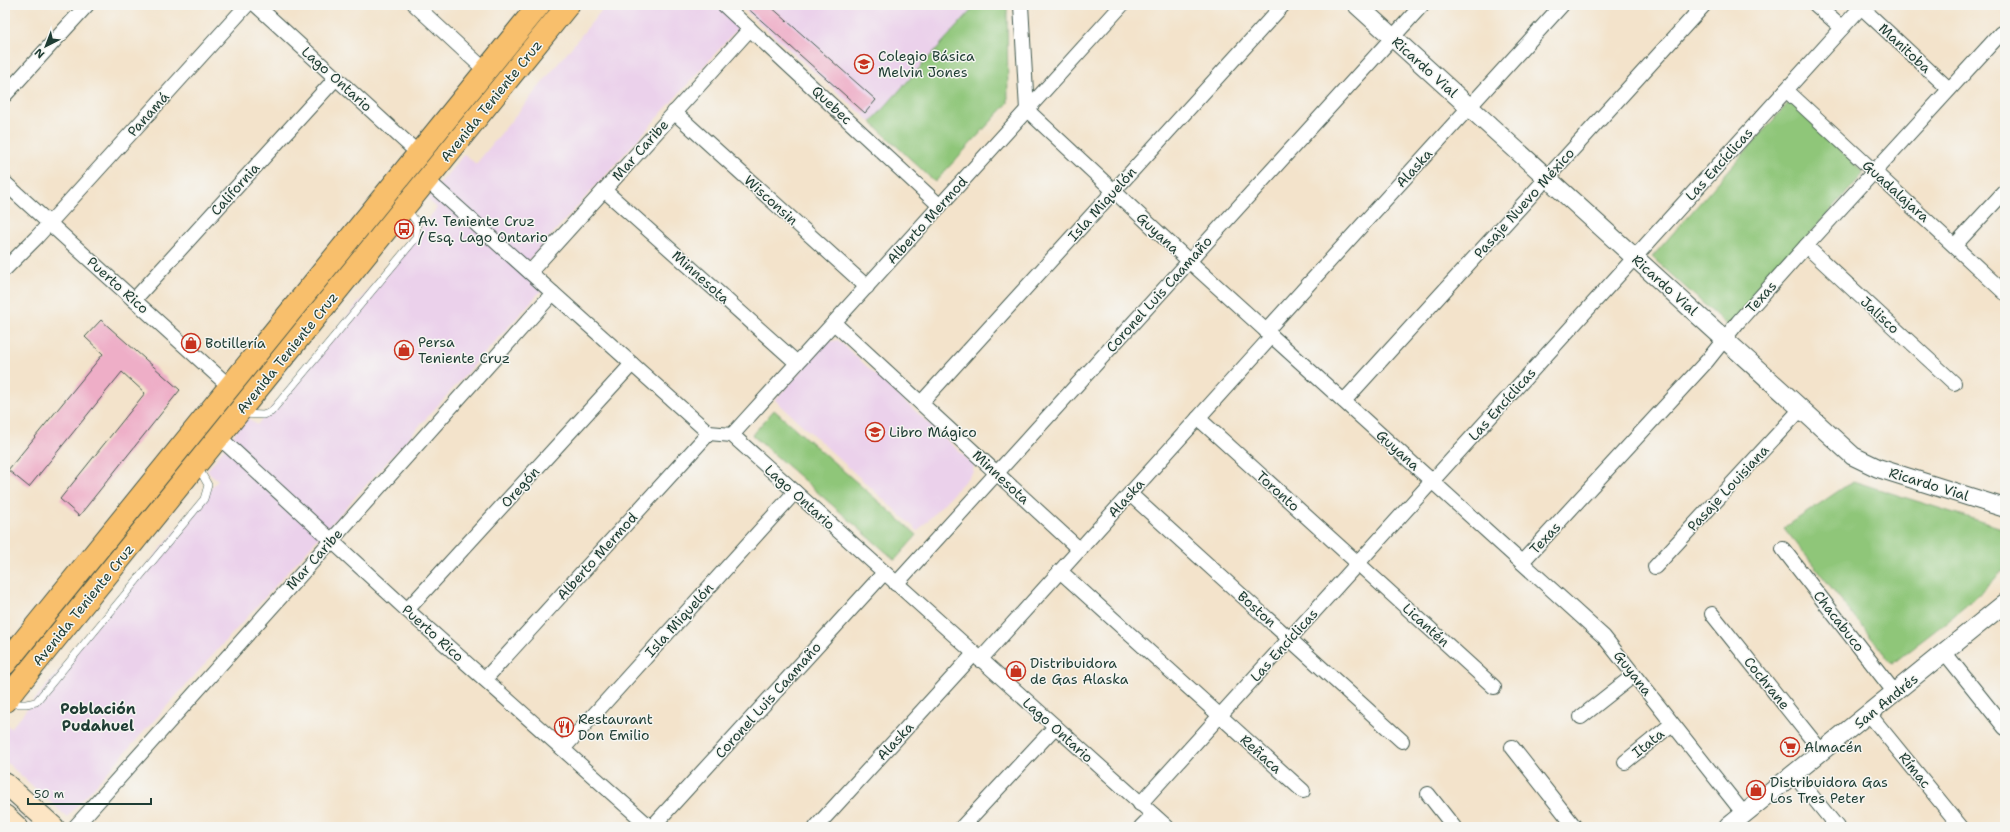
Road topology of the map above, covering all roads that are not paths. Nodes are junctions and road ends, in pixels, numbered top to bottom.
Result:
1 (87, 5) edge
2 (247, 5) edge
3 (256, 5) edge
4 (415, 5) edge
5 (539, 5) edge
6 (568, 5) edge
7 (724, 5) edge
8 (1022, 5) edge
9 (1122, 5) edge
10 (1283, 5) edge
11 (1357, 5) edge
12 (1422, 5) edge
13 (1562, 5) edge
14 (1704, 5) edge
15 (1816, 5) edge
16 (1862, 6) edge
17 (1842, 28) junction
18 (750, 29) junction
19 (2001, 33) dead end
20 (1393, 37) junction
21 (486, 71) junction
22 (336, 78) junction
23 (1949, 89) junction
24 (1786, 90) junction
25 (5, 96) edge
26 (1470, 107) junction
27 (1027, 110) junction
28 (674, 112) junction
29 (419, 154) junction
30 (1874, 172) junction
31 (1547, 178) junction
32 (427, 180) junction
33 (5, 183) edge
34 (604, 190) junction
35 (1114, 191) junction
36 (2005, 191) edge
37 (940, 206) junction
38 (48, 223) junction
39 (1955, 245) junction
40 (1806, 246) junction
41 (1635, 257) junction
42 (1189, 261) junction
43 (5, 269) edge
44 (530, 272) junction
45 (867, 287) junction
46 (553, 293) junction
47 (2005, 293) edge
48 (134, 300) junction
49 (834, 323) junction
50 (1269, 334) junction
51 (1724, 339) junction
52 (797, 363) junction
53 (632, 364) junction
54 (1954, 383) dead end
55 (230, 387) junction
56 (1344, 401) junction
57 (921, 403) junction
58 (1801, 409) junction
59 (1198, 418) junction
60 (710, 433) junction
61 (732, 435) junction
62 (219, 437) junction
63 (997, 473) junction
64 (1432, 481) junction
65 (795, 492) junction
66 (1130, 494) junction
67 (2005, 508) edge
68 (331, 540) junction
69 (1783, 549) dead end
70 (1080, 550) junction
71 (1522, 562) junction
72 (1358, 563) junction
73 (1655, 567) dead end
74 (1060, 571) junction
75 (884, 573) junction
76 (896, 584) junction
77 (2005, 603) edge
78 (408, 610) junction
79 (1712, 614) dead end
80 (1290, 639) junction
81 (1945, 653) junction
82 (977, 657) junction
83 (5, 664) edge
84 (1634, 675) junction
85 (485, 679) junction
86 (1494, 687) dead end
87 (1895, 693) junction
88 (5, 702) edge
89 (1869, 714) junction
90 (1220, 716) junction
91 (1581, 717) dead end
92 (1672, 724) junction
93 (1055, 727) junction
94 (2005, 728) edge
95 (1402, 741) dead end
96 (1512, 747) dead end
97 (563, 749) junction
98 (1822, 752) junction
99 (1625, 762) dead end
100 (1794, 774) junction
101 (5, 782) edge
102 (1303, 791) dead end
103 (1428, 794) dead end
104 (1140, 804) junction
105 (1744, 814) junction
106 (5, 815) edge
107 (1153, 815) junction
108 (18, 827) edge
109 (54, 827) edge
110 (75, 827) edge
111 (651, 827) edge
112 (816, 827) edge
113 (963, 827) edge
114 (1141, 827) edge
115 (1167, 827) edge
116 (1454, 827) edge
117 (1576, 827) edge
118 (1728, 827) edge
119 (1837, 827) edge
120 (1962, 827) edge

1 - 25 street
2 - 38 street, Panamá
3 - 22 street, Lago Ontario
4 - 21 street
5 - 21 main road, Avenida Teniente Cruz
6 - 32 main road, Avenida Teniente Cruz
7 - 18 street, Quebec
8 - 27 street
9 - 27 street, Alberto Mermod
10 - 35 street, Isla Miquelón
11 - 20 street, Ricardo Vial
12 - 20 street, Coronel Luis Caamaño
13 - 26 street, Alaska
14 - 31 street, Pasaje Nuevo México
15 - 17 street
16 - 17 street, Las Encíclicas
16 - 23 street, Manitoba
17 - 24 street, Las Encíclicas
18 - 28 street, Mar Caribe
18 - 37 street, Quebec
19 - 23 street, Texas
20 - 26 street, Ricardo Vial
20 - 42 street, Coronel Luis Caamaño
21 - 29 main road, Avenida Teniente Cruz
22 - 29 street, Lago Ontario
22 - 48 street, California
23 - 30 street, Texas
24 - 30 street, Guadalajara
24 - 41 street, Las Encíclicas
26 - 31 street, Ricardo Vial
26 - 50 street, Alaska
27 - 35 street, Guyana
27 - 37 street, Alberto Mermod
28 - 34 street, Mar Caribe
28 - 45 street, Wisconsin
29 - 55 main road, Avenida Teniente Cruz
30 - 39 street, Guadalajara
30 - 40 street, Texas
31 - 41 street, Ricardo Vial
31 - 56 street, Pasaje Nuevo México
32 - 44 street
32 - 62 main road, Avenida Teniente Cruz
33 - 38 street, Puerto Rico
34 - 44 street, Mar Caribe
34 - 52 street, Minnesota
35 - 42 street, Guyana
35 - 57 street, Isla Miquelón
36 - 39 street
37 - 45 street, Alberto Mermod
38 - 43 street, Panamá
38 - 48 street, Puerto Rico
39 - 47 street, Guadalajara
40 - 51 street, Texas
40 - 54 street, Jalisco
41 - 51 street, Ricardo Vial
41 - 64 street, Las Encíclicas
42 - 50 street, Guyana
42 - 63 street, Coronel Luis Caamaño
44 - 46 street
45 - 49 street, Alberto Mermod
46 - 53 street
46 - 68 street, Mar Caribe
48 - 55 street, Puerto Rico
49 - 52 street, Alberto Mermod
49 - 57 street, Minnesota
50 - 56 street, Guyana
50 - 59 street, Alaska
51 - 58 street, Ricardo Vial
51 - 71 street, Texas
52 - 61 street, Alberto Mermod
53 - 60 street
53 - 78 street, Oregón
55 - 83 main road, Avenida Teniente Cruz
56 - 64 street, Guyana
57 - 63 street, Minnesota
58 - 67 street, Ricardo Vial
58 - 73 street, Pasaje Louisiana
59 - 66 street, Alaska
59 - 72 street, Toronto
60 - 61 street
60 - 85 street, Alberto Mermod
61 - 65 street, Lago Ontario
62 - 68 street, Puerto Rico
62 - 88 main road, Avenida Teniente Cruz
63 - 70 street, Minnesota
63 - 76 street, Coronel Luis Caamaño
64 - 71 street, Guyana
64 - 72 street, Las Encíclicas
65 - 75 street, Lago Ontario
65 - 97 street, Isla Miquelón
66 - 70 street, Alaska
66 - 80 street, Boston
68 - 78 street, Puerto Rico
68 - 110 street, Mar Caribe
69 - 87 street, Chacabuco
70 - 74 street, Alaska
71 - 84 street, Guyana
72 - 80 street, Las Encíclicas
72 - 86 street, Licantén
74 - 82 street, Alaska
74 - 90 street
75 - 76 street, Lago Ontario
75 - 111 street, Coronel Luis Caamaño
76 - 82 street, Lago Ontario
77 - 81 street, San Andrés
78 - 85 street, Puerto Rico
79 - 98 street, Cochrane
80 - 90 street, Las Encíclicas
80 - 95 street, Boston
81 - 87 street, San Andrés
81 - 94 street
82 - 93 street, Lago Ontario
82 - 112 street, Alaska
84 - 91 street
84 - 92 street, Guyana
85 - 97 street, Puerto Rico
87 - 89 street, San Andrés
89 - 98 street, San Andrés
89 - 120 street, Rímac
90 - 102 street, Reñaca
90 - 104 street, Las Encíclicas
92 - 99 street, Itata
92 - 105 street, Guyana
93 - 104 street, Lago Ontario
93 - 113 street
96 - 117 street
97 - 111 street, Puerto Rico
98 - 100 street, San Andrés
100 - 105 street, San Andrés
100 - 119 street
101 - 109 main road
103 - 116 street
104 - 107 street, Lago Ontario
105 - 118 street, San Andrés
106 - 108 main road
107 - 114 street
107 - 115 street, Lago Ontario

